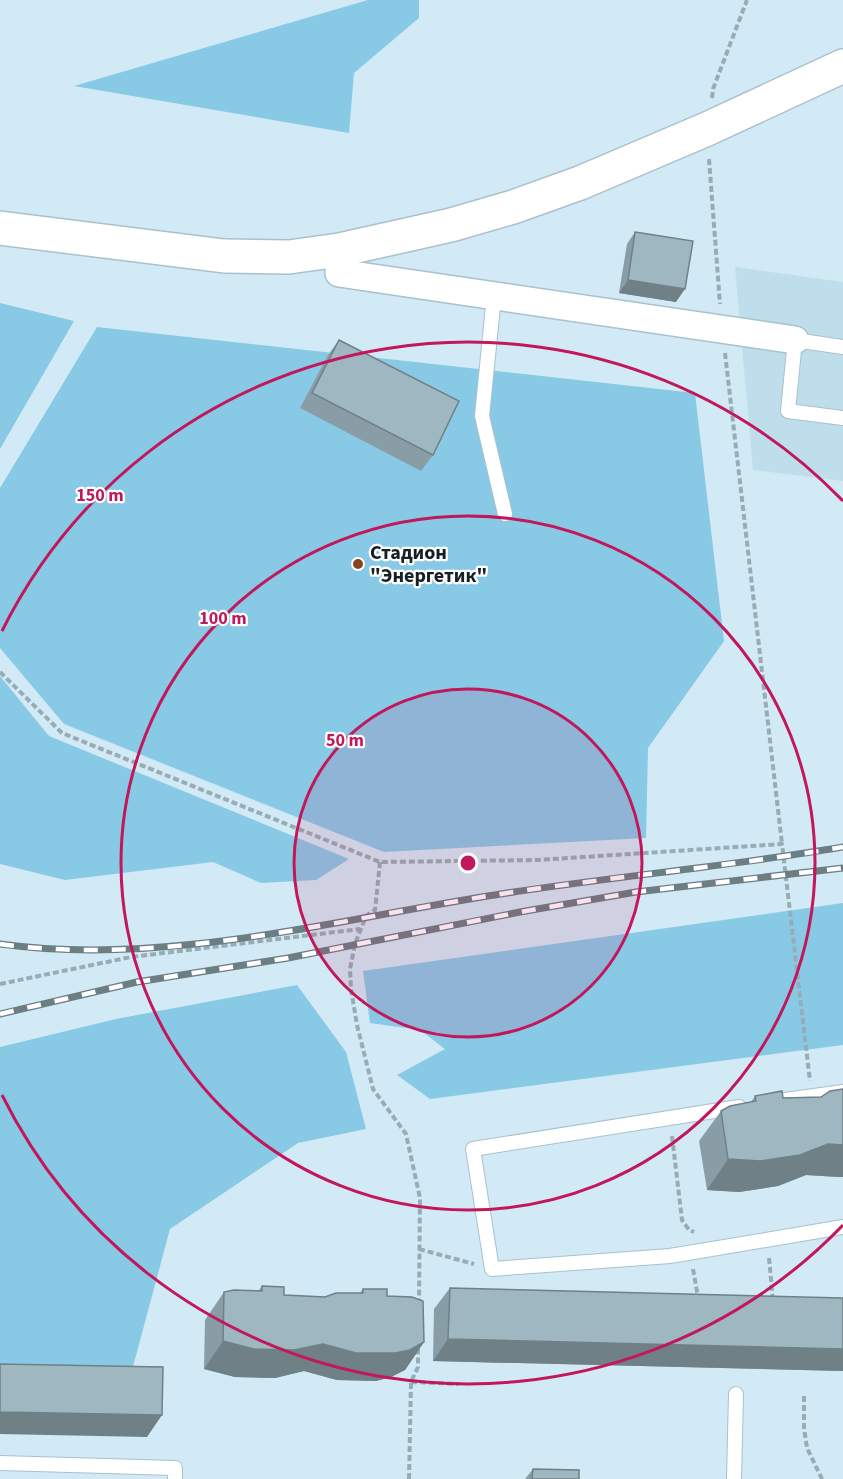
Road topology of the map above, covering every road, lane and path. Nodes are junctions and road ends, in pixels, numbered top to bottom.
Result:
1 (747, 0) edge
2 (843, 66) edge
3 (707, 129) junction
4 (0, 228) edge
5 (339, 250) junction
6 (494, 296) junction
7 (723, 330) junction
8 (795, 340) junction
9 (843, 347) edge
10 (843, 418) edge
11 (505, 514) dead end
12 (0, 672) edge
13 (782, 844) junction
14 (380, 862) junction
15 (361, 929) junction
16 (0, 984) edge
17 (843, 1092) edge
18 (812, 1096) junction
19 (671, 1128) dead end
20 (843, 1227) edge
21 (697, 1233) dead end
22 (767, 1240) junction
23 (419, 1249) junction
24 (691, 1252) junction
25 (492, 1269) junction
26 (698, 1301) edge
27 (773, 1303) edge
28 (419, 1308) edge
29 (418, 1344) edge
30 (411, 1382) junction
31 (459, 1384) dead end
32 (736, 1394) dead end
33 (804, 1396) dead end
34 (0, 1463) edge
35 (175, 1479) edge
36 (409, 1479) edge
37 (734, 1479) edge
38 (822, 1479) edge

1 - 3 path
2 - 3 main road
3 - 5 main road
3 - 7 path
4 - 5 main road
5 - 6 street
6 - 7 street
6 - 11 lane
7 - 8 street
7 - 13 path
8 - 9 lane
8 - 10 lane
12 - 14 path
13 - 14 path
13 - 18 path
14 - 15 path
15 - 16 path
15 - 23 path
17 - 18 lane
18 - 25 lane
19 - 21 path
20 - 22 lane
22 - 24 lane
22 - 27 path
23 - 25 path
23 - 28 path
24 - 25 lane
24 - 26 path
29 - 30 path
30 - 31 path
30 - 36 path
32 - 37 lane
33 - 38 path
34 - 35 lane

